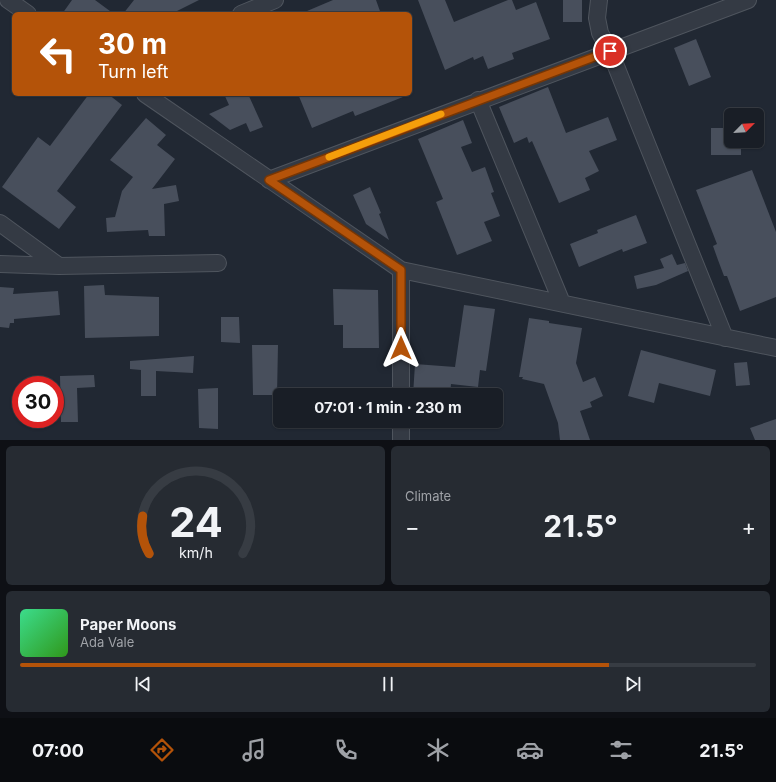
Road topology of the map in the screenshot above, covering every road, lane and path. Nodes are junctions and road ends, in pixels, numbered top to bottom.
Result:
1 (8, 0) edge
2 (275, 0) edge
3 (599, 0) edge
4 (748, 0) edge
5 (25, 12) edge
6 (246, 12) edge
7 (610, 51) junction
8 (148, 96) edge
9 (478, 100) junction
10 (269, 180) junction
11 (0, 223) edge
12 (218, 263) dead end
13 (0, 264) edge
14 (59, 266) junction
15 (401, 270) junction
16 (562, 303) junction
17 (725, 338) junction
18 (776, 348) edge
19 (401, 388) edge
20 (401, 428) edge
21 (401, 440) edge

1 - 5 street
2 - 6 street
3 - 7 street
4 - 7 street
7 - 9 street
7 - 17 street
8 - 10 street
9 - 10 street
9 - 16 street
10 - 15 street
11 - 14 street
12 - 14 street
13 - 14 street
15 - 16 street
15 - 19 street
16 - 17 street
17 - 18 street
20 - 21 street

